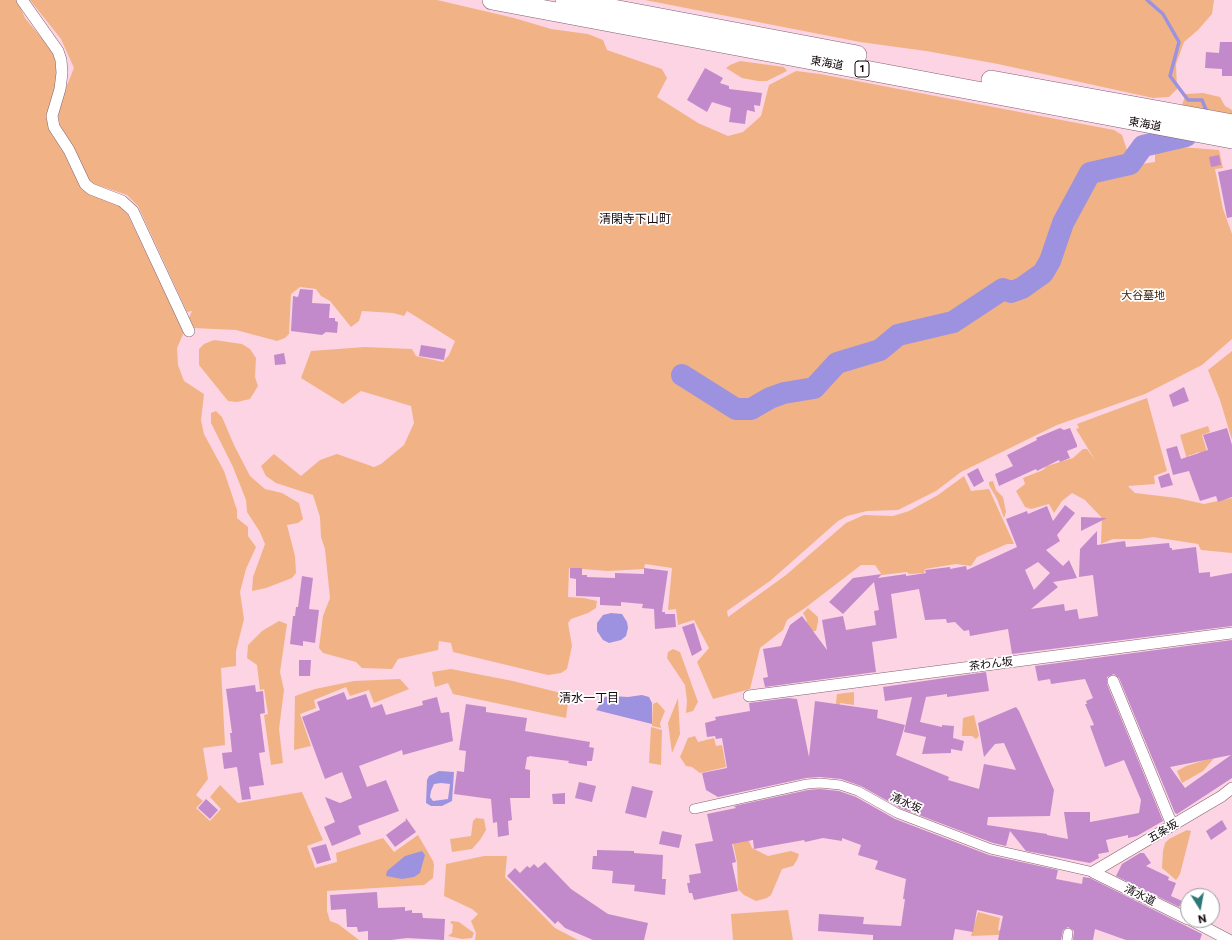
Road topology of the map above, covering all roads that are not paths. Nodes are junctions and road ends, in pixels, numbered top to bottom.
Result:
1 (22, 0) edge
2 (492, 0) edge
3 (565, 0) edge
4 (1232, 124) edge
5 (1232, 139) edge
6 (189, 331) dead end
7 (1232, 633) edge
8 (1113, 681) dead end
9 (750, 696) dead end
10 (1232, 788) edge
11 (694, 809) dead end
12 (1172, 825) junction
13 (1093, 872) junction
14 (1180, 914) edge
15 (1206, 928) edge
16 (1229, 940) edge

1 - 6 street
2 - 5 highway, 東海道 / 1
3 - 4 highway, 東海道 / 1
7 - 9 street, 茶わん坂
8 - 12 street
10 - 12 street, 五条坂
11 - 13 street, 清水坂
12 - 13 street, 五条坂
13 - 14 street, 清水道
15 - 16 street

